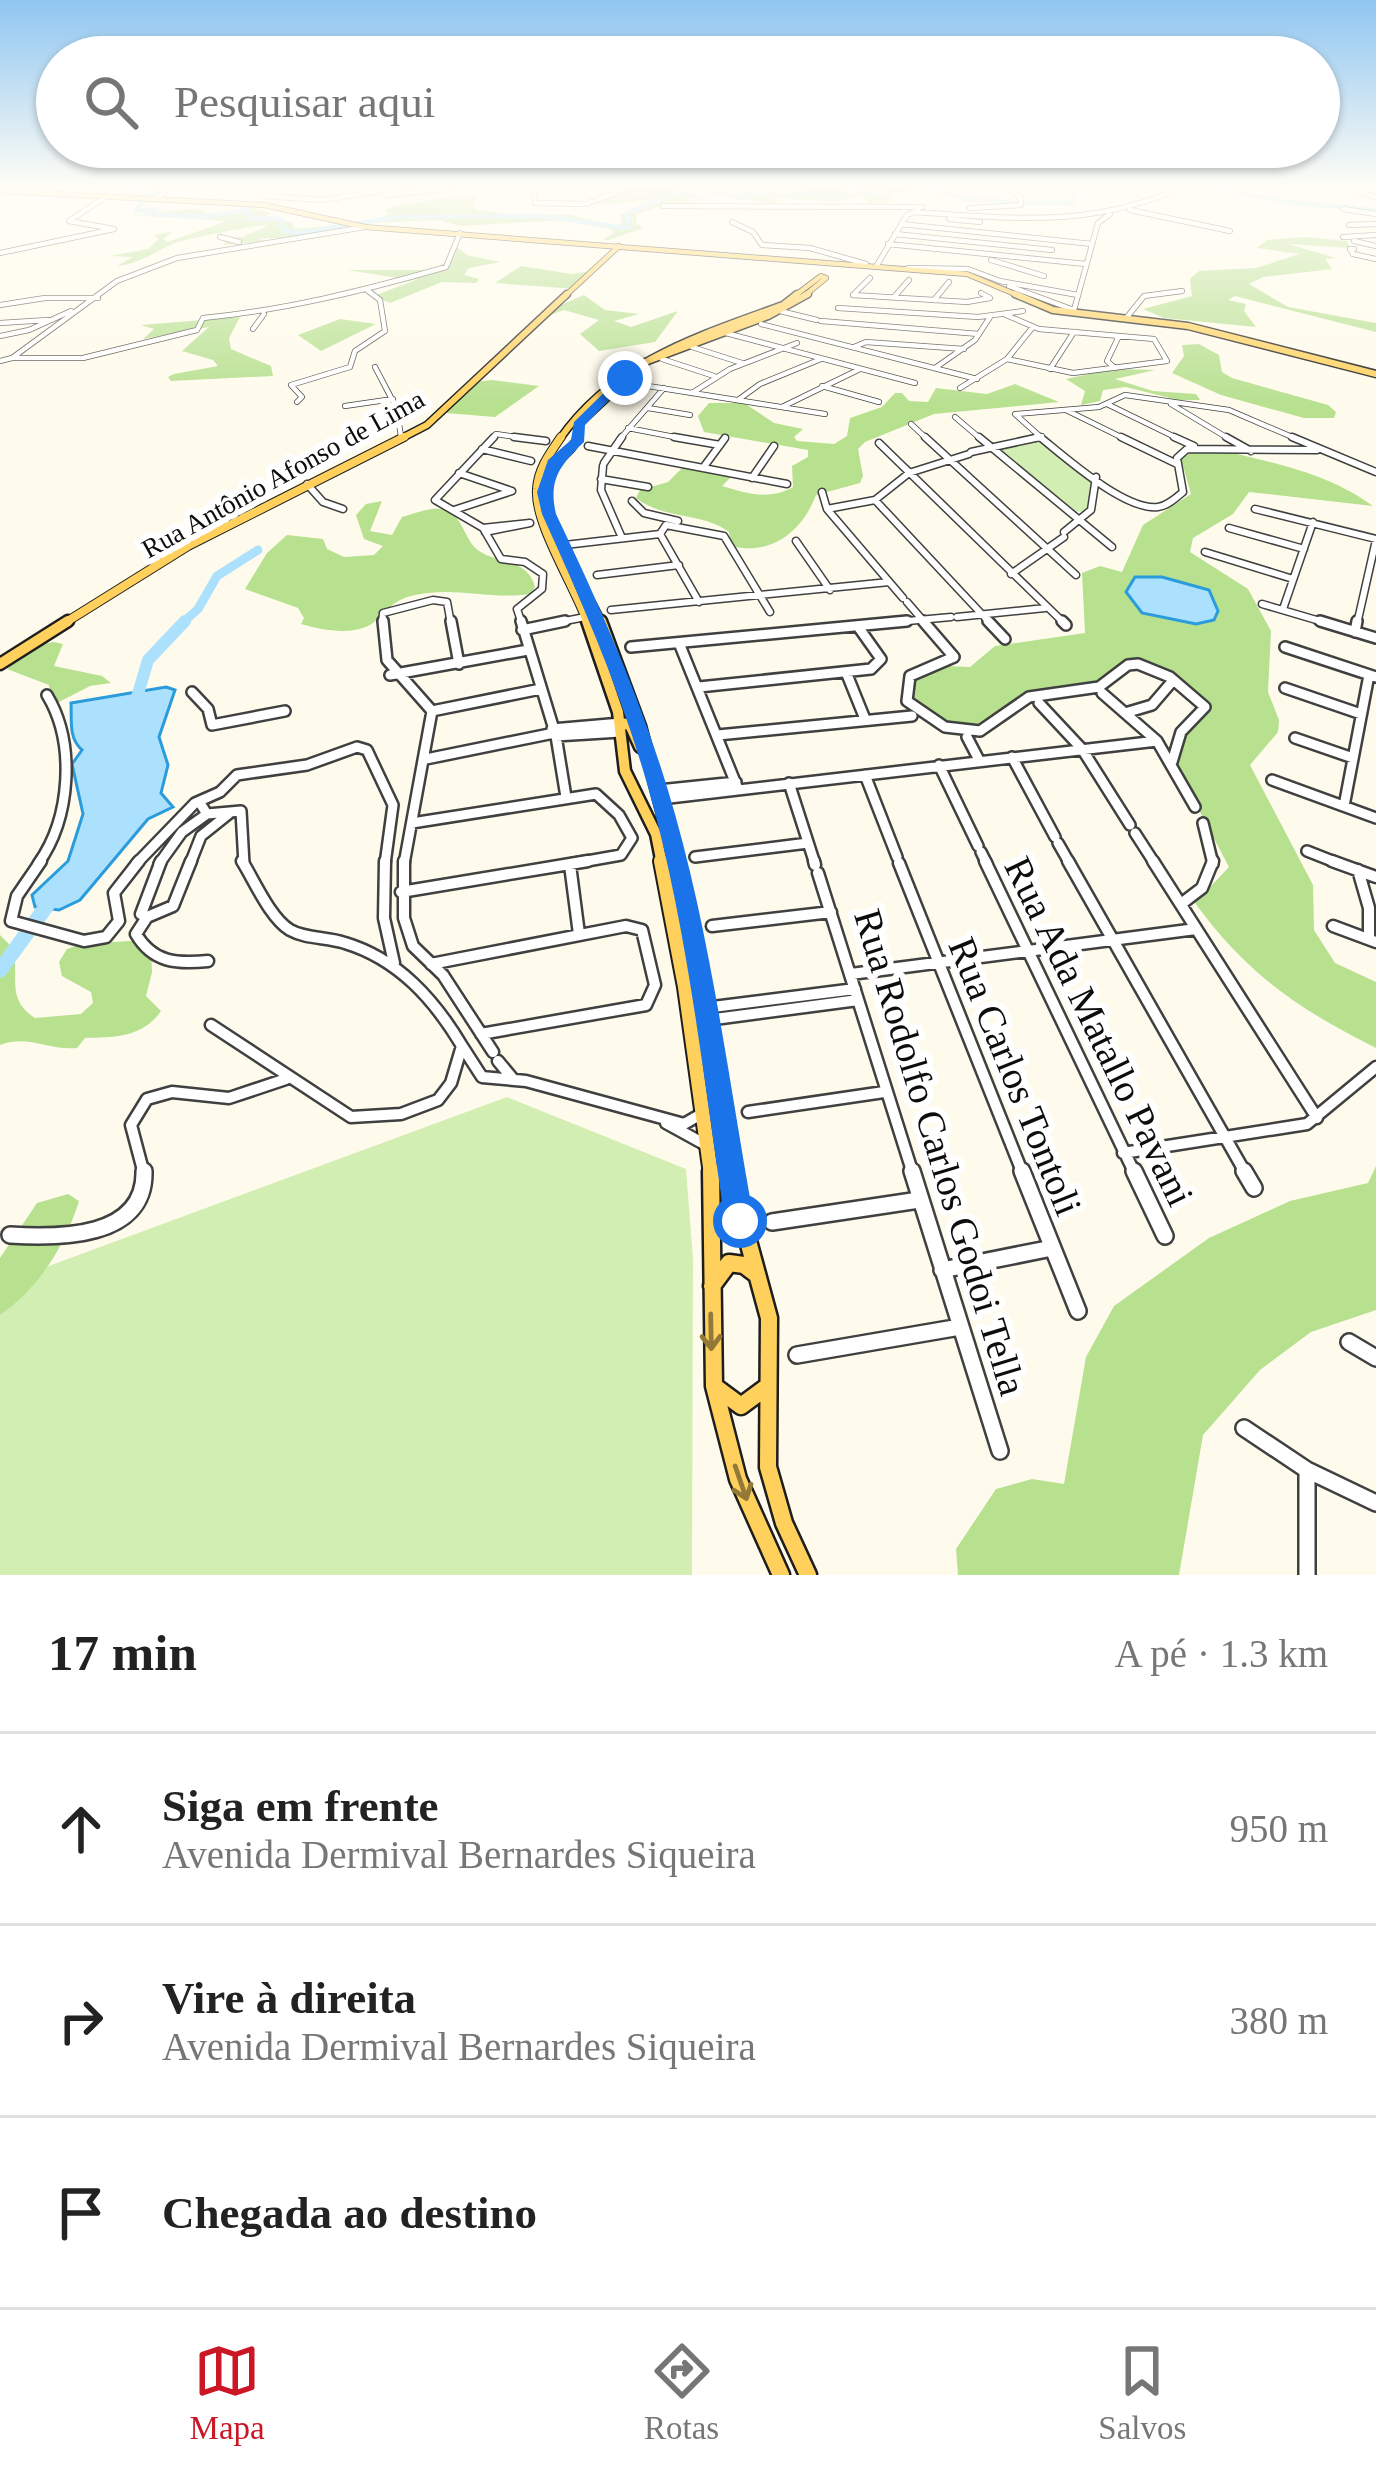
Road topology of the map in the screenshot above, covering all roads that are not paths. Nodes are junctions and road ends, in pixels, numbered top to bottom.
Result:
1 (173, 260) edge
2 (449, 260) edge
3 (605, 260) edge
4 (754, 260) edge
5 (843, 260) edge
6 (877, 260) edge
7 (970, 260) edge
8 (984, 260) edge
9 (1025, 260) edge
10 (1088, 260) edge
11 (1048, 261) junction
12 (791, 264) junction
13 (1086, 265) junction
14 (943, 268) junction
15 (968, 268) junction
16 (871, 269) junction
17 (823, 270) junction
18 (852, 270) junction
19 (926, 271) junction
20 (957, 273) junction
21 (1043, 276) junction
22 (909, 280) dead end
23 (986, 280) junction
24 (1000, 281) junction
25 (949, 282) dead end
26 (1038, 288) junction
27 (367, 290) junction
28 (1182, 291) dead end
29 (981, 293) dead end
30 (853, 295) junction
31 (1078, 295) junction
32 (98, 298) junction
33 (894, 298) junction
34 (934, 300) junction
35 (967, 302) junction
36 (0, 305) edge
37 (838, 308) junction
38 (82, 309) junction
39 (782, 310) junction
40 (1023, 311) dead end
41 (264, 314) junction
42 (1006, 315) junction
43 (972, 317) junction
44 (1127, 317) junction
45 (988, 319) junction
46 (54, 320) junction
47 (825, 321) junction
48 (0, 322) edge
49 (761, 324) dead end
50 (253, 328) dead end
51 (1032, 328) junction
52 (1074, 332) junction
53 (719, 333) junction
54 (979, 334) junction
55 (0, 336) edge
56 (1119, 336) junction
57 (813, 337) junction
58 (692, 347) dead end
59 (854, 347) junction
60 (783, 349) junction
61 (962, 350) junction
62 (12, 358) junction
63 (1007, 358) junction
64 (662, 359) dead end
65 (821, 359) junction
66 (0, 361) edge
67 (742, 363) junction
68 (375, 367) dead end
69 (935, 368) junction
70 (1114, 368) junction
71 (860, 369) junction
72 (1050, 369) junction
73 (1376, 374) edge
74 (716, 376) junction
75 (976, 379) junction
76 (915, 382) dead end
77 (629, 383) dead end
78 (822, 386) junction
79 (664, 388) junction
80 (960, 388) dead end
81 (692, 393) junction
82 (393, 399) junction
83 (738, 400) junction
84 (297, 402) dead end
85 (879, 402) dead end
86 (1107, 404) junction
87 (1171, 404) junction
88 (345, 406) dead end
89 (782, 407) junction
90 (648, 408) junction
91 (1066, 410) junction
92 (826, 414) dead end
93 (690, 415) dead end
94 (955, 417) dead end
95 (911, 424) dead end
96 (628, 428) junction
97 (563, 433) junction
98 (579, 435) junction
99 (400, 436) junction
100 (1042, 436) junction
101 (879, 443) dead end
102 (550, 444) junction
103 (588, 446) dead end
104 (774, 446) dead end
105 (989, 446) junction
106 (1194, 447) junction
107 (482, 449) junction
108 (1317, 450) junction
109 (569, 451) junction
110 (609, 451) junction
111 (1251, 451) junction
112 (531, 460) dead end
113 (950, 460) junction
114 (1177, 464) junction
115 (703, 468) junction
116 (1376, 472) edge
117 (459, 473) junction
118 (909, 473) junction
119 (1096, 476) junction
120 (601, 478) junction
121 (752, 478) junction
122 (307, 484) junction
123 (787, 484) dead end
124 (648, 487) dead end
125 (1095, 490) junction
126 (1113, 490) junction
127 (822, 492) dead end
128 (875, 500) junction
129 (632, 501) dead end
130 (1305, 504) dead end
131 (827, 508) junction
132 (343, 509) dead end
133 (1255, 509) dead end
134 (454, 510) junction
135 (1079, 520) junction
136 (1301, 520) junction
137 (1366, 521) dead end
138 (1313, 522) junction
139 (681, 525) junction
140 (1229, 528) dead end
141 (484, 530) junction
142 (662, 530) junction
143 (1365, 536) junction
144 (621, 537) junction
145 (1376, 540) edge
146 (796, 541) dead end
147 (563, 543) junction
148 (1112, 547) dead end
149 (1304, 549) junction
150 (1048, 550) junction
151 (1205, 552) dead end
152 (679, 566) junction
153 (1011, 574) junction
154 (598, 575) dead end
155 (1076, 575) dead end
156 (1293, 579) junction
157 (889, 582) junction
158 (830, 590) junction
159 (760, 596) junction
160 (698, 602) junction
161 (1262, 604) dead end
162 (1045, 608) junction
163 (611, 610) dead end
164 (1283, 610) junction
165 (985, 615) junction
166 (585, 617) junction
167 (922, 620) junction
168 (1066, 625) dead end
169 (859, 628) junction
170 (522, 630) junction
171 (1355, 632) junction
172 (784, 634) junction
173 (1376, 638) edge
174 (1005, 639) dead end
175 (680, 646) junction
176 (632, 647) dead end
177 (1285, 647) dead end
178 (528, 650) junction
179 (0, 664) edge
180 (459, 664) junction
181 (846, 672) junction
182 (391, 675) junction
183 (1373, 676) edge
184 (1170, 684) dead end
185 (699, 687) junction
186 (1285, 688) dead end
187 (541, 689) junction
188 (192, 692) dead end
189 (1102, 693) dead end
190 (47, 695) dead end
191 (1039, 703) dead end
192 (286, 711) dead end
193 (432, 711) junction
194 (1125, 712) junction
195 (1361, 714) junction
196 (912, 716) dead end
197 (865, 719) junction
198 (621, 728) junction
199 (554, 733) junction
200 (718, 735) junction
201 (967, 736) dead end
202 (1295, 738) dead end
203 (1156, 741) junction
204 (1082, 749) junction
205 (644, 750) junction
206 (620, 753) junction
207 (1012, 757) junction
208 (1353, 758) junction
209 (427, 759) junction
210 (979, 760) junction
211 (1172, 762) junction
212 (939, 765) junction
213 (652, 768) junction
214 (625, 771) junction
215 (865, 775) junction
216 (1272, 780) dead end
217 (789, 783) junction
218 (737, 786) junction
219 (660, 794) junction
220 (566, 797) junction
221 (1344, 806) junction
222 (1195, 807) dead end
223 (204, 808) junction
224 (231, 812) junction
225 (1376, 818) edge
226 (412, 823) junction
227 (1202, 823) dead end
228 (808, 843) junction
229 (1307, 851) dead end
230 (695, 856) dead end
231 (570, 865) junction
232 (1358, 870) junction
233 (1376, 878) edge
234 (401, 892) junction
235 (1181, 904) junction
236 (831, 912) junction
237 (147, 917) junction
238 (712, 926) dead end
239 (1333, 926) dead end
240 (1196, 929) junction
241 (579, 934) junction
242 (1113, 939) junction
243 (1372, 940) edge
244 (1026, 953) junction
245 (208, 962) dead end
246 (394, 963) junction
247 (431, 964) junction
248 (940, 964) junction
249 (854, 988) junction
250 (706, 1014) junction
251 (211, 1025) dead end
252 (481, 1034) junction
253 (462, 1046) junction
254 (1376, 1067) edge
255 (286, 1079) junction
256 (513, 1079) junction
257 (884, 1092) junction
258 (748, 1112) dead end
259 (703, 1113) junction
260 (656, 1118) junction
261 (1317, 1118) junction
262 (1224, 1135) junction
263 (706, 1145) junction
264 (1124, 1153) junction
265 (1254, 1188) dead end
266 (919, 1200) junction
267 (772, 1222) dead end
268 (10, 1235) dead end
269 (1165, 1236) dead end
270 (1052, 1248) junction
271 (942, 1270) junction
272 (758, 1276) junction
273 (710, 1290) junction
274 (1078, 1311) dead end
275 (960, 1328) junction
276 (1349, 1342) dead end
277 (797, 1355) dead end
278 (1376, 1358) edge
279 (714, 1386) junction
280 (768, 1386) junction
281 (1244, 1428) dead end
282 (1000, 1451) dead end
283 (1307, 1470) junction
284 (1376, 1503) edge
285 (781, 1575) edge
286 (808, 1575) edge
287 (1307, 1575) edge

1 - 32 street
2 - 27 street
3 - 99 main road, Rua Antônio Afonso de Lima
4 - 12 main road
5 - 16 street
6 - 16 street
7 - 15 street
8 - 21 street
9 - 11 street
10 - 13 street
11 - 13 street
11 - 21 street
12 - 17 main road
12 - 17 main road
12 - 18 main road
13 - 31 street
14 - 15 street
14 - 16 street
14 - 19 main road
15 - 24 street
16 - 17 main road
16 - 18 main road
16 - 19 main road
16 - 20 main road
16 - 30 street
17 - 18 main road
17 - 39 main road
17 - 97 main road
19 - 20 main road
20 - 23 main road
21 - 26 street
22 - 33 street
23 - 24 street
23 - 44 main road
24 - 26 street
24 - 31 street
25 - 34 street
26 - 31 street
27 - 41 street
27 - 84 street
28 - 44 street
29 - 35 street
30 - 33 street
30 - 37 street
32 - 36 street
32 - 38 street
33 - 34 street
34 - 35 street
35 - 43 street
37 - 43 street
37 - 47 street
38 - 46 street
38 - 62 street
39 - 47 street
39 - 53 main road
40 - 42 street
41 - 50 street
41 - 62 street
42 - 45 street
42 - 51 street
43 - 45 street
44 - 73 main road
45 - 54 street
46 - 48 street
46 - 55 street
47 - 54 street
47 - 57 street
49 - 57 street
51 - 52 street
51 - 63 street
52 - 56 street
52 - 72 street
53 - 60 street
53 - 98 main road
54 - 61 street
56 - 70 street
56 - 70 street
57 - 59 street
57 - 60 street
58 - 67 street
59 - 61 street
59 - 69 street
60 - 65 street
60 - 67 street
61 - 69 street
62 - 66 street
63 - 72 street
63 - 75 street
64 - 74 street
65 - 71 street
65 - 83 street
67 - 74 street
68 - 82 street
69 - 75 street
70 - 72 street
71 - 76 street
71 - 78 street
74 - 81 street
75 - 80 street
77 - 79 street
78 - 85 street
78 - 89 street
79 - 81 street
79 - 90 street
81 - 83 street
82 - 88 street
82 - 99 street
83 - 89 street
86 - 87 street
86 - 91 street
86 - 106 street
87 - 108 street
87 - 111 street
89 - 92 street
90 - 93 street
90 - 96 street
91 - 100 street
91 - 114 street
94 - 105 street
95 - 113 street
96 - 110 street
96 - 115 street
97 - 98 main road
97 - 102 main road
98 - 109 main road
99 - 122 main road, Rua Antônio Afonso de Lima
100 - 105 street
100 - 119 street
101 - 118 street
102 - 107 street
102 - 109 main road
102 - 166 main road
103 - 110 street
104 - 121 street
105 - 113 street
105 - 135 street
106 - 111 street
106 - 114 street
107 - 112 street
107 - 117 street
108 - 111 street
108 - 116 street
109 - 147 main road
110 - 115 street
110 - 120 street
113 - 118 street
113 - 150 street
114 - 126 street
115 - 121 street
117 - 134 street
117 - 134 street
118 - 128 street
118 - 153 street
119 - 125 street
119 - 126 street
120 - 124 street
120 - 144 street
121 - 123 street
122 - 132 street
122 - 179 main road, Rua Antônio Afonso de Lima
125 - 126 street
125 - 135 street
127 - 131 street
128 - 131 street
128 - 165 street
129 - 139 street
130 - 136 street
131 - 157 street
133 - 136 street
134 - 141 street
135 - 148 street
135 - 150 street
136 - 138 street
137 - 143 street
138 - 143 street
138 - 149 street
139 - 142 street
139 - 159 street
140 - 149 street
141 - 141 street
141 - 170 street
142 - 144 street
142 - 152 street
143 - 145 street
144 - 147 street
145 - 171 street
146 - 158 street
147 - 205 main road
149 - 156 street
150 - 153 street
150 - 155 street
151 - 156 street
152 - 154 street
152 - 160 street
153 - 162 street
156 - 164 street
157 - 158 street
157 - 167 street
158 - 159 street
159 - 160 street
159 - 172 street
160 - 163 street
161 - 164 street
162 - 165 street
162 - 168 street
164 - 171 street
165 - 167 street
165 - 174 street
166 - 170 street
166 - 198 main road
167 - 169 street
167 - 211 street
169 - 172 street
169 - 181 street
170 - 178 street
171 - 173 street
172 - 175 street
175 - 176 street
175 - 185 street
177 - 183 street
178 - 180 street
178 - 187 street
180 - 182 street
180 - 182 street
181 - 185 street
181 - 197 street
182 - 193 street
183 - 195 street
184 - 194 street
185 - 200 street
186 - 195 street
187 - 193 street
187 - 199 street
188 - 192 street
189 - 194 street
190 - 223 street
191 - 204 street
193 - 209 street
194 - 203 street
195 - 208 street
196 - 197 street
197 - 200 street
198 - 199 street
198 - 205 main road
198 - 206 main road
199 - 209 street
199 - 220 street
200 - 218 street
201 - 210 street
202 - 208 street
203 - 204 street
203 - 211 street
204 - 207 street
204 - 235 street
205 - 206 main road
205 - 213 main road
206 - 214 main road
207 - 210 street
207 - 242 street
208 - 221 street
209 - 226 street
210 - 212 street
211 - 222 street
212 - 215 street
212 - 244 street, Rua Ada Matallo Pavani
213 - 214 main road
213 - 219 main road
214 - 259 main road
215 - 217 street
215 - 248 street, Rua Carlos Tontoli
216 - 221 street
217 - 218 street
217 - 228 street, Rua Rodolfo Carlos Godoi Tella
218 - 219 street
219 - 250 main road
220 - 226 street
220 - 231 street
221 - 225 street
223 - 224 street
223 - 237 street
223 - 246 street
224 - 237 street
224 - 246 street
226 - 234 street
227 - 235 street
228 - 230 street
228 - 236 street, Rua Rodolfo Carlos Godoi Tella
229 - 232 street
231 - 234 street
231 - 241 street
232 - 233 street
232 - 243 street
234 - 247 street
235 - 240 street
236 - 238 street
236 - 249 street, Rua Rodolfo Carlos Godoi Tella
237 - 245 street
239 - 243 street
240 - 242 street
240 - 261 street
241 - 247 street
241 - 252 street
242 - 244 street
242 - 262 street
244 - 248 street
244 - 264 street, Rua Ada Matallo Pavani
246 - 253 street
247 - 252 street
248 - 249 street
248 - 270 street, Rua Carlos Tontoli
249 - 250 street
249 - 257 street, Rua Rodolfo Carlos Godoi Tella
250 - 272 main road
251 - 255 street
252 - 256 street
253 - 255 street
253 - 256 street
254 - 261 street
255 - 268 street
256 - 260 street
257 - 258 street
257 - 266 street, Rua Rodolfo Carlos Godoi Tella
259 - 260 street
259 - 263 main road
260 - 263 street
261 - 262 street
262 - 264 street
262 - 265 street
263 - 273 main road
264 - 269 street, Rua Ada Matallo Pavani
266 - 267 street
266 - 271 street, Rua Rodolfo Carlos Godoi Tella
270 - 271 street
270 - 274 street, Rua Carlos Tontoli
271 - 275 street, Rua Rodolfo Carlos Godoi Tella
272 - 273 main road
272 - 280 main road
273 -> 279 main road
275 - 277 street
275 - 282 street, Rua Rodolfo Carlos Godoi Tella
276 - 278 street
279 - 280 main road
279 -> 285 main road
280 - 286 main road
281 - 283 street
283 - 284 street
283 - 287 street

